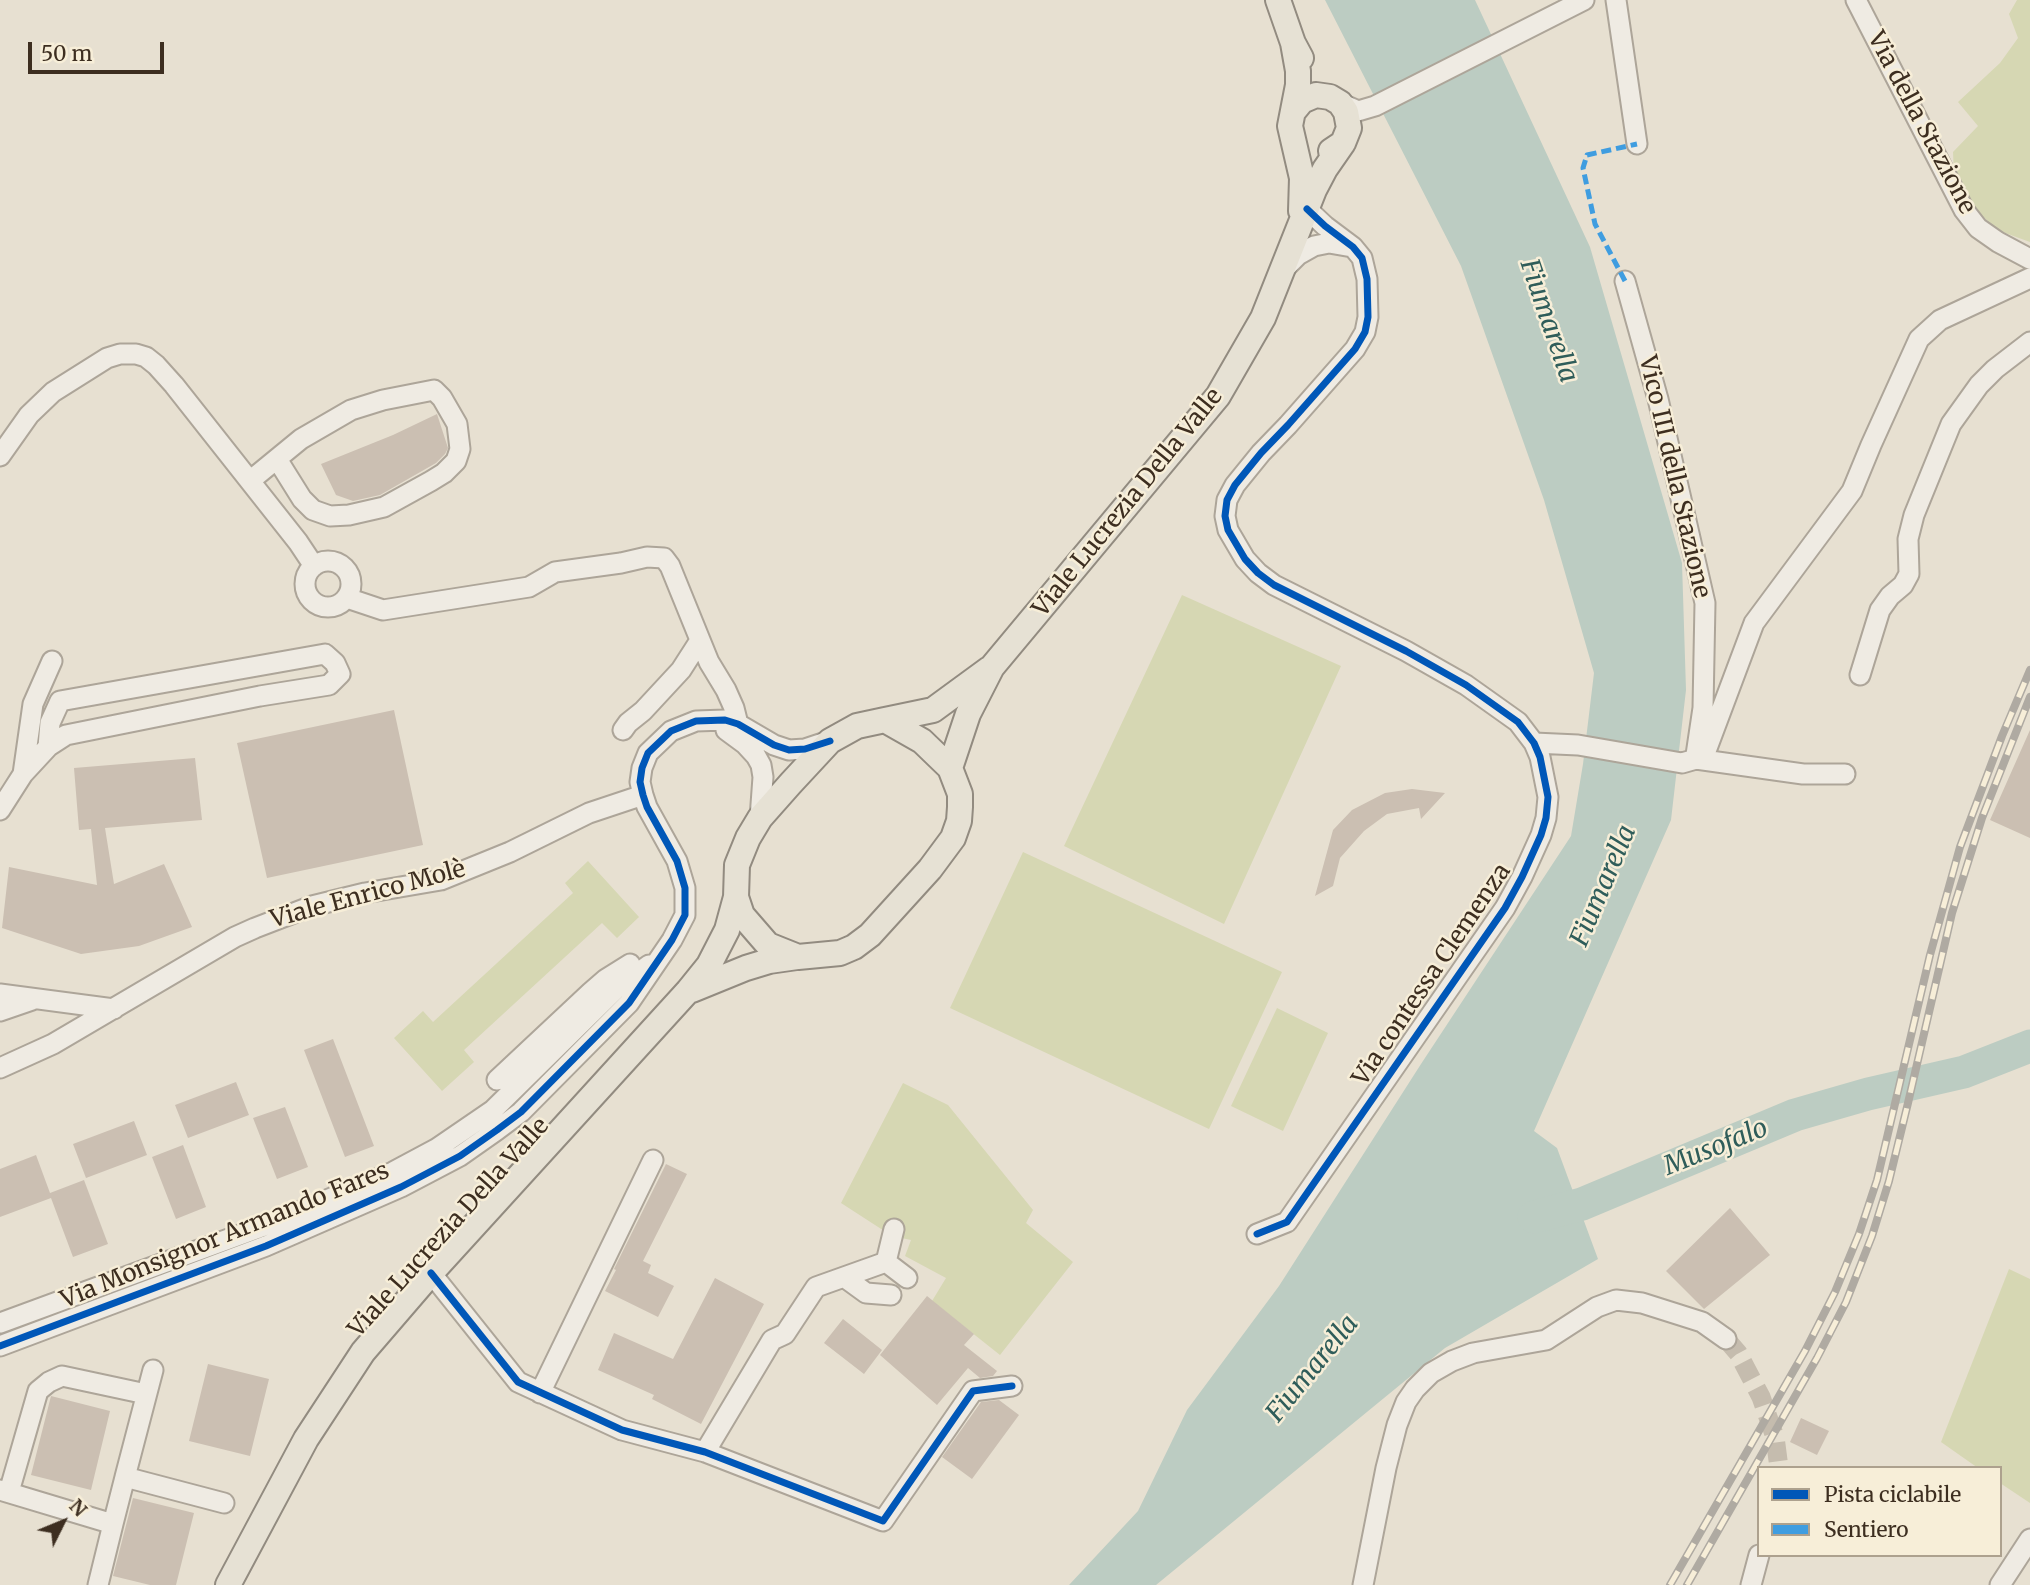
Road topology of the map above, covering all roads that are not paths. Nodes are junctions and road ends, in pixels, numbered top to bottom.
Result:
1 (1278, 0) edge
2 (1584, 0) edge
3 (1615, 0) edge
4 (1856, 0) edge
5 (1560, 5) edge
6 (1293, 43) junction
7 (1338, 101) junction
8 (1375, 106) junction
9 (1293, 112) junction
10 (1294, 139) junction
11 (1345, 139) junction
12 (1637, 144) dead end
13 (1303, 218) junction
14 (1353, 247) junction
15 (2030, 259) edge
16 (1283, 271) junction
17 (2030, 278) edge
18 (1625, 281) dead end
19 (2030, 342) edge
20 (0, 456) edge
21 (277, 459) junction
22 (251, 480) junction
23 (314, 566) junction
24 (347, 598) junction
25 (699, 642) junction
26 (52, 661) dead end
27 (992, 667) junction
28 (1860, 676) dead end
29 (885, 720) junction
30 (710, 721) junction
31 (738, 724) junction
32 (623, 730) dead end
33 (831, 741) junction
34 (1534, 743) junction
35 (48, 747) junction
36 (1689, 761) junction
37 (950, 768) junction
38 (23, 774) junction
39 (1844, 774) dead end
40 (643, 795) junction
41 (0, 810) edge
42 (760, 818) junction
43 (736, 897) junction
44 (662, 956) junction
45 (798, 957) junction
46 (0, 982) edge
47 (688, 991) junction
48 (0, 995) edge
49 (36, 999) junction
50 (114, 1009) junction
51 (0, 1011) edge
52 (0, 1068) edge
53 (497, 1080) dead end
54 (653, 1160) dead end
55 (894, 1229) dead end
56 (1256, 1234) dead end
57 (886, 1262) junction
58 (431, 1273) junction
59 (844, 1277) junction
60 (907, 1278) dead end
61 (891, 1295) dead end
62 (0, 1323) edge
63 (1726, 1339) tunnel mouth
64 (0, 1346) edge
65 (153, 1370) dead end
66 (1012, 1386) dead end
67 (540, 1393) junction
68 (146, 1394) junction
69 (705, 1452) junction
70 (125, 1477) junction
71 (5, 1491) edge
72 (223, 1503) dead end
73 (113, 1524) junction
74 (2030, 1539) edge
75 (1758, 1557) edge
76 (98, 1585) edge
77 (228, 1585) edge
78 (1363, 1585) edge
79 (1751, 1585) edge
80 (2000, 1585) edge

1 - 6 main road
2 - 5 street
3 - 12 street
4 - 15 street, Via della Stazione
5 - 8 street
6 - 7 main road
6 - 9 main road
7 - 8 street
7 - 9 main road
7 - 11 main road
8 - 11 street
9 - 10 main road
10 - 11 main road
10 - 13 main road
11 - 13 main road, Viale Lucrezia Della Valle
13 - 14 street
13 - 16 main road, Viale Lucrezia Della Valle
14 - 16 street
14 - 34 street, Via contessa Clemenza
16 - 27 main road, Viale Lucrezia Della Valle
17 - 36 street
18 - 36 street, Vico III della Stazione
19 - 28 street
20 - 22 street
21 - 21 street
21 - 22 street
22 - 23 street
23 - 24 street
23 - 24 street
24 - 25 street
25 - 31 street
25 - 32 street
26 - 38 street
27 - 29 main road, Viale Lucrezia Della Valle
27 - 37 main road, Viale Lucrezia Della Valle
29 - 33 main road, Viale Lucrezia Della Valle
29 - 37 main road, Viale Lucrezia Della Valle
30 - 31 street
30 - 40 street
30 - 42 street
31 - 33 street
33 - 42 main road, Viale Lucrezia Della Valle
34 - 36 street
34 - 56 street, Via contessa Clemenza
35 - 35 street
35 - 38 street
36 - 39 street
37 - 45 main road, Viale Lucrezia Della Valle
38 - 41 street
40 - 44 street, Via Monsignor Armando Fares
40 - 50 street, Viale Enrico Molè
42 - 43 main road, Viale Lucrezia Della Valle
43 - 45 main road
43 - 47 main road, Viale Lucrezia Della Valle
44 - 53 street
44 - 62 street, Via Monsignor Armando Fares
44 - 64 street, Via Monsignor Armando Fares
45 - 47 main road, Viale Lucrezia Della Valle
46 - 49 street
47 - 58 main road, Viale Lucrezia Della Valle
48 - 49 street
49 - 50 street
49 - 51 street
50 - 52 street, Viale Enrico Molè
54 - 67 street
55 - 57 street
57 - 59 street
57 - 60 street
58 - 67 street
58 - 77 main road, Viale Lucrezia Della Valle
59 - 61 street
59 - 69 street
63 - 78 street
65 - 68 street
66 - 69 street
67 - 69 street
68 - 70 street
68 - 71 street
70 - 72 street
70 - 73 street
71 - 73 street
73 - 76 street
74 - 80 street
75 - 79 street

